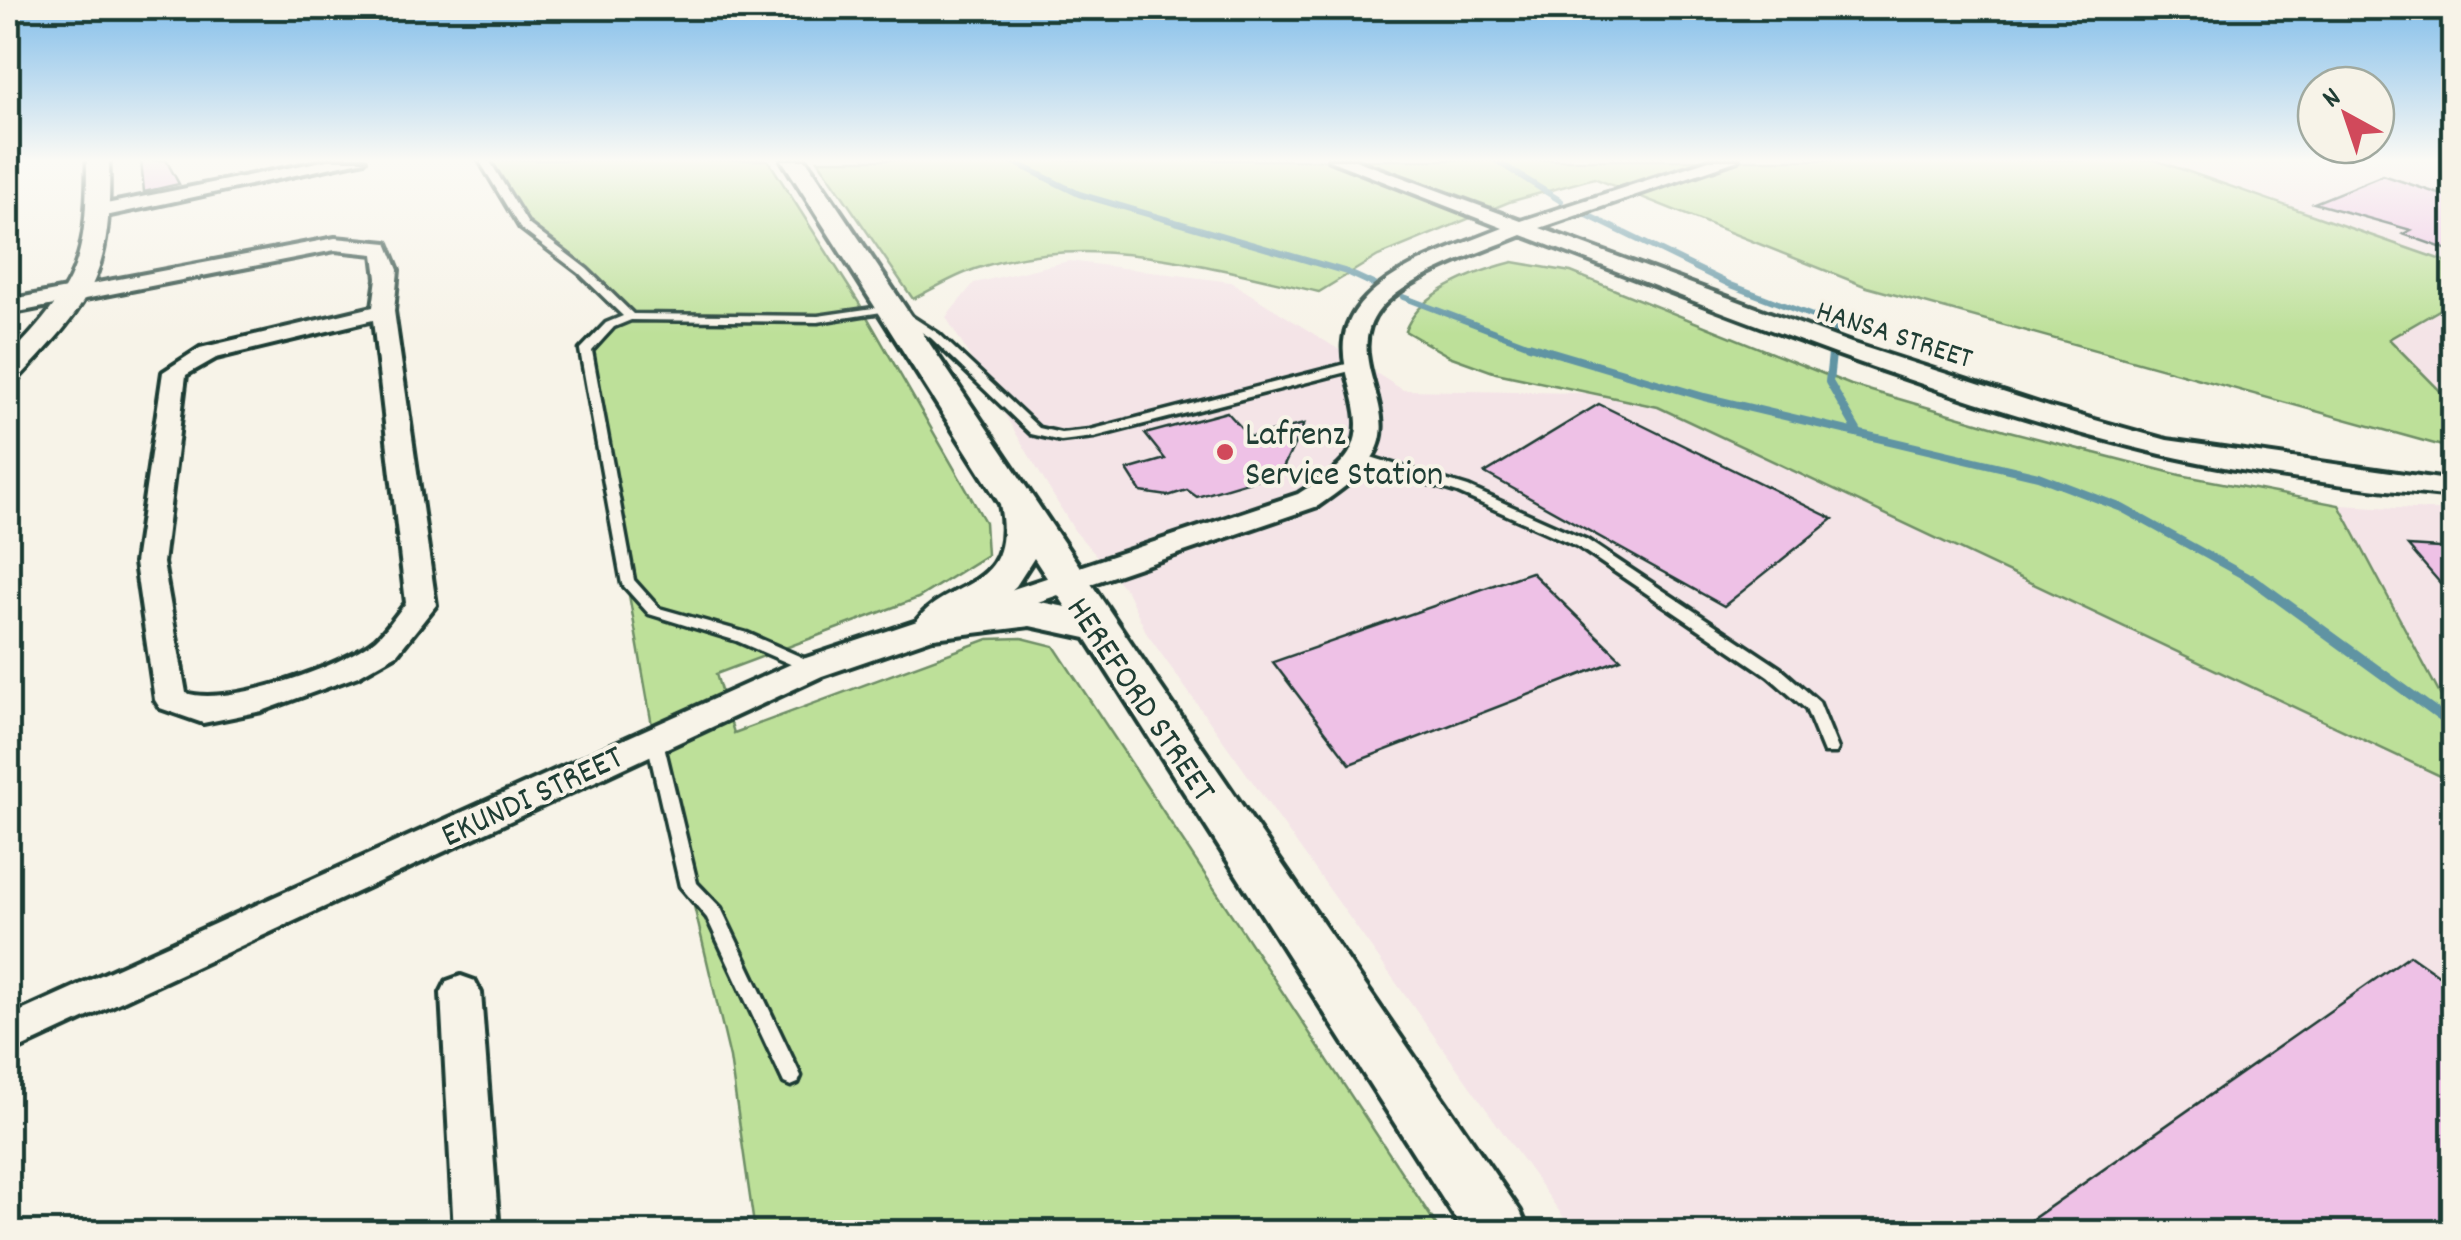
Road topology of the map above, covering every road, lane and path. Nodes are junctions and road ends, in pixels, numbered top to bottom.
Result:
1 (100, 218) edge
2 (519, 218) edge
3 (832, 218) edge
4 (1488, 218) edge
5 (1546, 218) edge
6 (1514, 228) junction
7 (78, 295) junction
8 (8, 307) edge
9 (890, 307) junction
10 (383, 312) junction
11 (630, 317) junction
12 (1354, 366) junction
13 (8, 373) edge
14 (1361, 458) junction
15 (2454, 489) edge
16 (1013, 491) junction
17 (1067, 582) junction
18 (934, 625) junction
19 (1095, 627) junction
20 (812, 668) junction
21 (654, 737) junction
22 (1830, 749) dead end
23 (460, 993) dead end
24 (8, 1036) edge
25 (791, 1076) dead end
26 (477, 1232) edge
27 (1498, 1232) edge

1 - 7 street
2 - 11 lane
3 - 9 main road, HEREFORD STREET
4 - 6 street, HANSA STREET
5 - 6 street
6 - 12 street
6 - 15 street, HANSA STREET
7 - 8 street
7 - 10 street
7 - 13 street
9 - 11 lane
9 - 12 lane
9 - 16 main road, HEREFORD STREET
10 - 10 street
11 - 20 lane
12 - 14 street
14 - 17 street, EKUNDI STREET
14 - 22 lane
16 - 17 main road, HEREFORD STREET
16 - 18 main road
17 - 18 street, EKUNDI STREET
17 - 19 main road, HEREFORD STREET
18 - 19 main road
18 - 20 street, EKUNDI STREET
19 - 27 main road, HEREFORD STREET
20 - 21 street, EKUNDI STREET
21 - 24 street, EKUNDI STREET
21 - 25 lane
23 - 26 street

